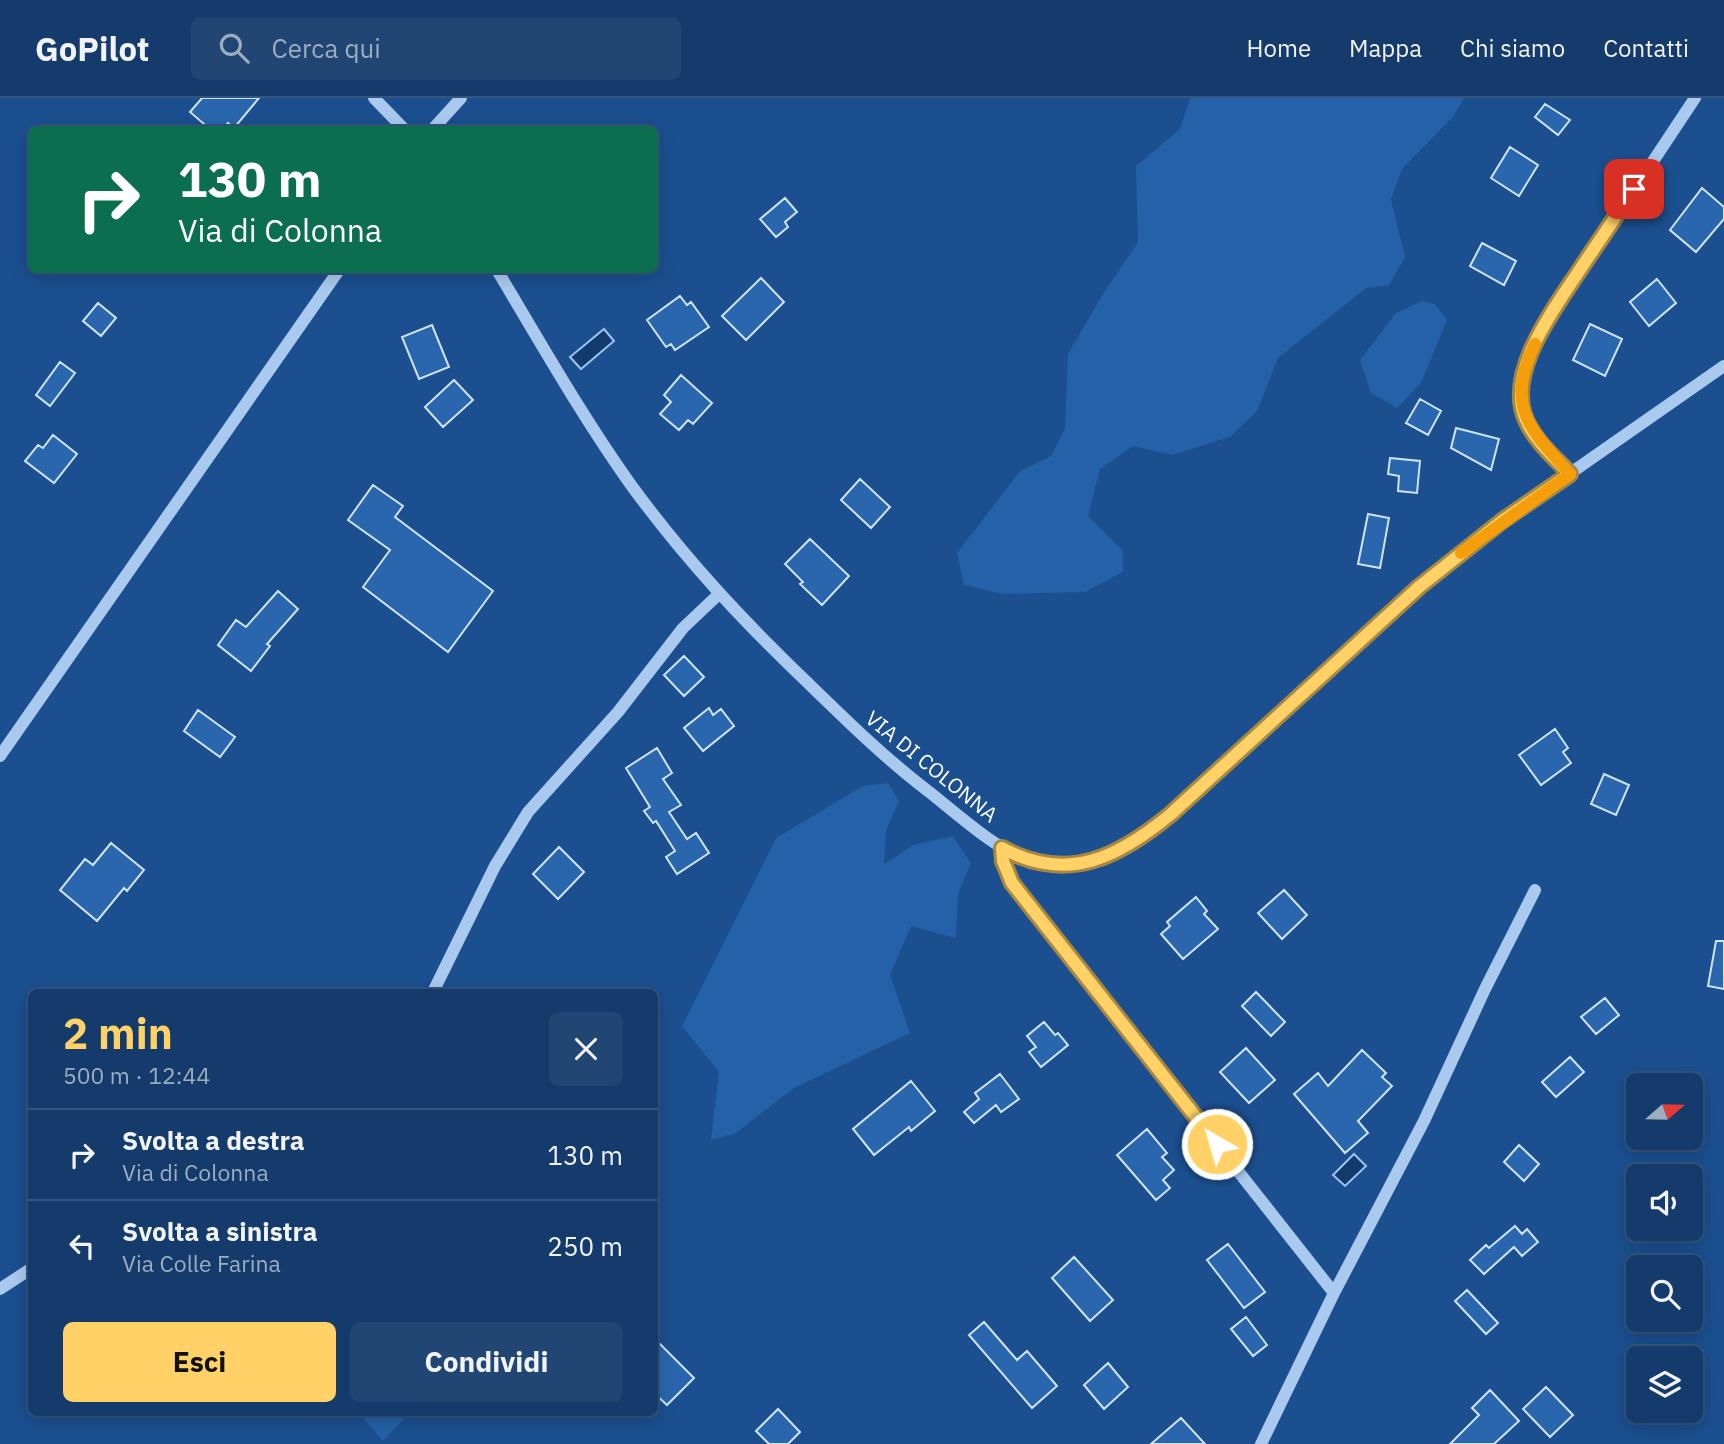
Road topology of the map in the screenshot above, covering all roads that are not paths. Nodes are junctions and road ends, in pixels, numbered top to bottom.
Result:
1 (374, 98) edge
2 (461, 98) edge
3 (1695, 98) edge
4 (401, 126) edge
5 (436, 126) edge
6 (337, 273) edge
7 (499, 273) edge
8 (1724, 366) edge
9 (1570, 474) junction
10 (719, 594) junction
11 (0, 756) edge
12 (1002, 848) junction
13 (1535, 890) dead end
14 (434, 989) edge
15 (28, 1271) edge
16 (0, 1289) edge
17 (1334, 1293) junction
18 (1261, 1444) edge

1 - 4 street
2 - 5 street
3 - 9 street
6 - 11 street
7 - 10 street, VIA DI COLONNA
8 - 9 street, VIA DI COLONNA
9 - 12 street, VIA DI COLONNA
10 - 12 street, VIA DI COLONNA
10 - 14 street
12 - 17 street
13 - 17 street
15 - 16 street
17 - 18 street

